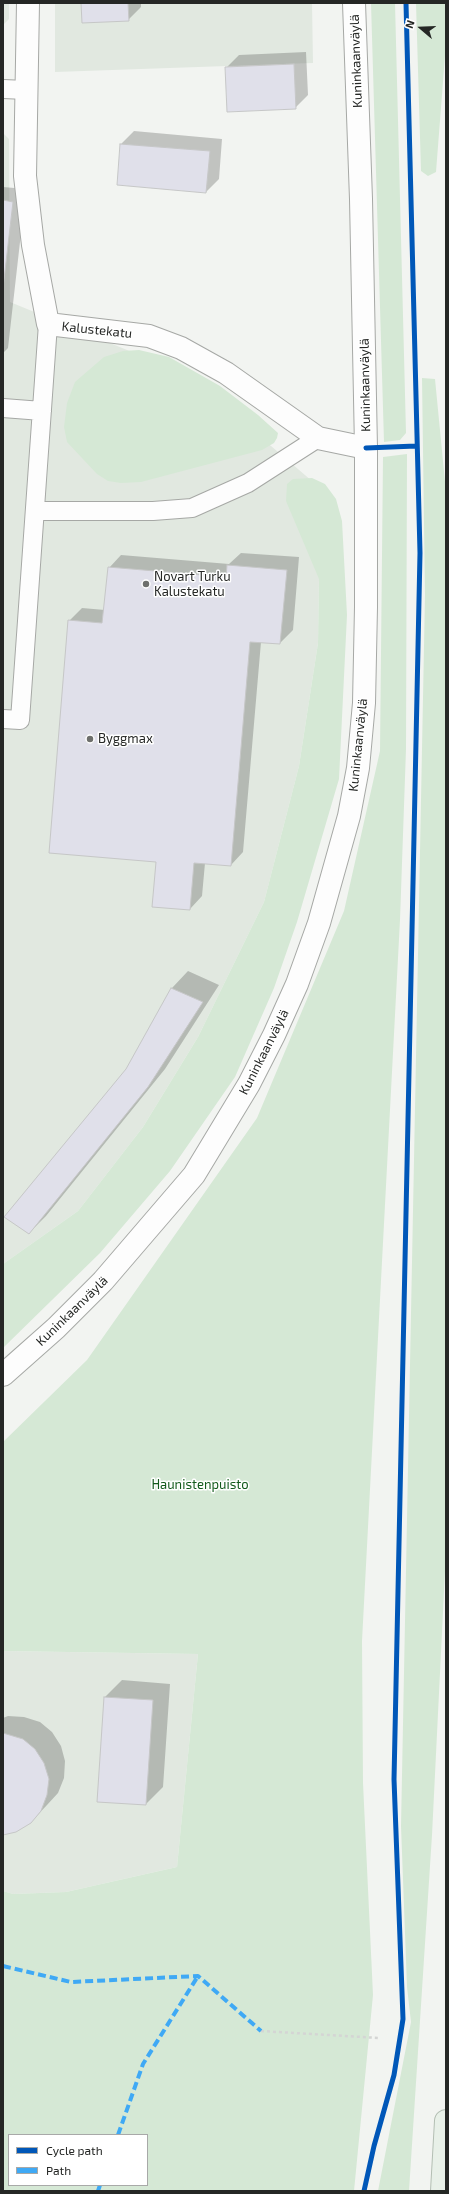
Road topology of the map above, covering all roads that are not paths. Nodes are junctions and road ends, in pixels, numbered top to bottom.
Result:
1 (28, 3) edge
2 (354, 3) edge
3 (3, 89) edge
4 (26, 90) junction
5 (48, 324) junction
6 (3, 408) edge
7 (42, 411) junction
8 (318, 438) junction
9 (366, 448) junction
10 (36, 511) junction
11 (3, 718) edge
12 (3, 1375) edge
13 (446, 2121) edge
14 (442, 2191) edge

1 - 4 street, Kalustekatu
2 - 9 street, Kuninkaanväylä
3 - 4 lane
4 - 5 street, Kalustekatu
5 - 7 lane
5 - 8 street, Kalustekatu
6 - 7 lane
7 - 10 lane
8 - 9 street, Kalustekatu
8 - 10 lane
9 - 12 street, Kuninkaanväylä
10 - 11 lane
13 - 14 highway

